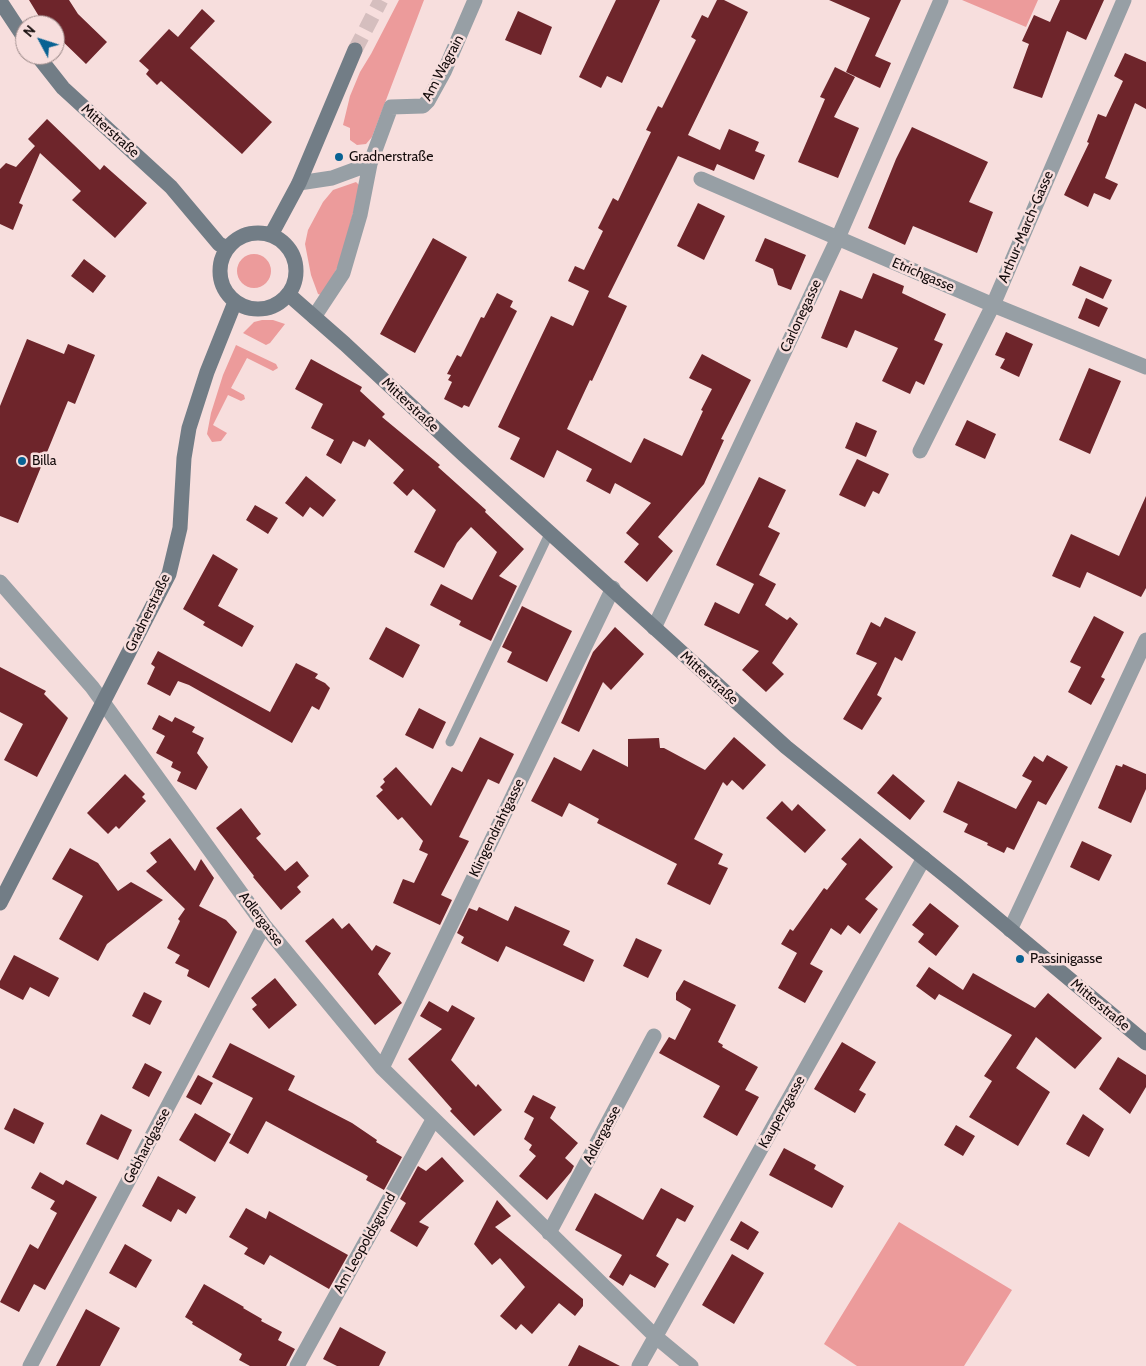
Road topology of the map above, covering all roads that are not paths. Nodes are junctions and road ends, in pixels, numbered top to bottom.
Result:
1 (475, 0) edge
2 (941, 0) edge
3 (1124, 0) edge
4 (0, 1) edge
5 (15, 24) edge
6 (355, 50) tunnel mouth
7 (45, 65) edge
8 (370, 164) junction
9 (701, 179) dead end
10 (299, 183) junction
11 (271, 235) junction
12 (838, 238) junction
13 (227, 248) junction
14 (288, 294) junction
15 (235, 302) junction
16 (993, 304) junction
17 (314, 316) junction
18 (1146, 367) edge
19 (920, 451) dead end
20 (550, 532) junction
21 (0, 582) edge
22 (613, 588) junction
23 (654, 628) junction
24 (1146, 640) edge
25 (104, 702) junction
26 (450, 742) dead end
27 (924, 858) junction
28 (0, 904) edge
29 (264, 925) junction
30 (1010, 930) junction
31 (654, 1036) dead end
32 (1146, 1043) edge
33 (382, 1068) junction
34 (433, 1120) junction
35 (549, 1233) junction
36 (656, 1337) junction
37 (30, 1366) edge
38 (297, 1366) edge
39 (639, 1366) edge
40 (691, 1366) edge

1 - 8 street, Am Wagrain
2 - 12 street, Carlonegasse
3 - 16 street, Arthur-March-Gasse
4 - 5 main road
6 - 10 main road
7 - 13 main road, Mitterstraße
8 - 10 street
8 - 17 street, Am Wagrain
9 - 12 street, Etrichgasse
10 - 11 main road
11 - 13 main road
11 - 14 main road
12 - 16 street, Etrichgasse
12 - 23 street, Carlonegasse
13 - 15 main road
14 - 15 main road
14 - 17 main road, Mitterstraße
15 - 25 main road, Gradnerstraße
16 - 18 street, Etrichgasse
16 - 19 street, Arthur-March-Gasse
17 - 20 main road, Mitterstraße
20 - 22 main road, Mitterstraße
20 - 26 lane
21 - 25 street, Adlergasse
22 - 23 main road, Mitterstraße
22 - 33 street, Klingendrahtgasse
23 - 27 main road, Mitterstraße
24 - 30 street
25 - 28 main road, Gradnerstraße
25 - 29 street, Adlergasse
27 - 30 main road, Mitterstraße
27 - 36 street, Kauperzgasse
29 - 33 street, Adlergasse
29 - 37 street, Gebhardgasse
30 - 32 main road, Mitterstraße
31 - 35 street, Adlergasse
33 - 34 street, Adlergasse
34 - 35 street, Adlergasse
34 - 38 street, Am Leopoldsgrund
35 - 36 street, Adlergasse
36 - 39 street, Kauperzgasse
36 - 40 street, Adlergasse

